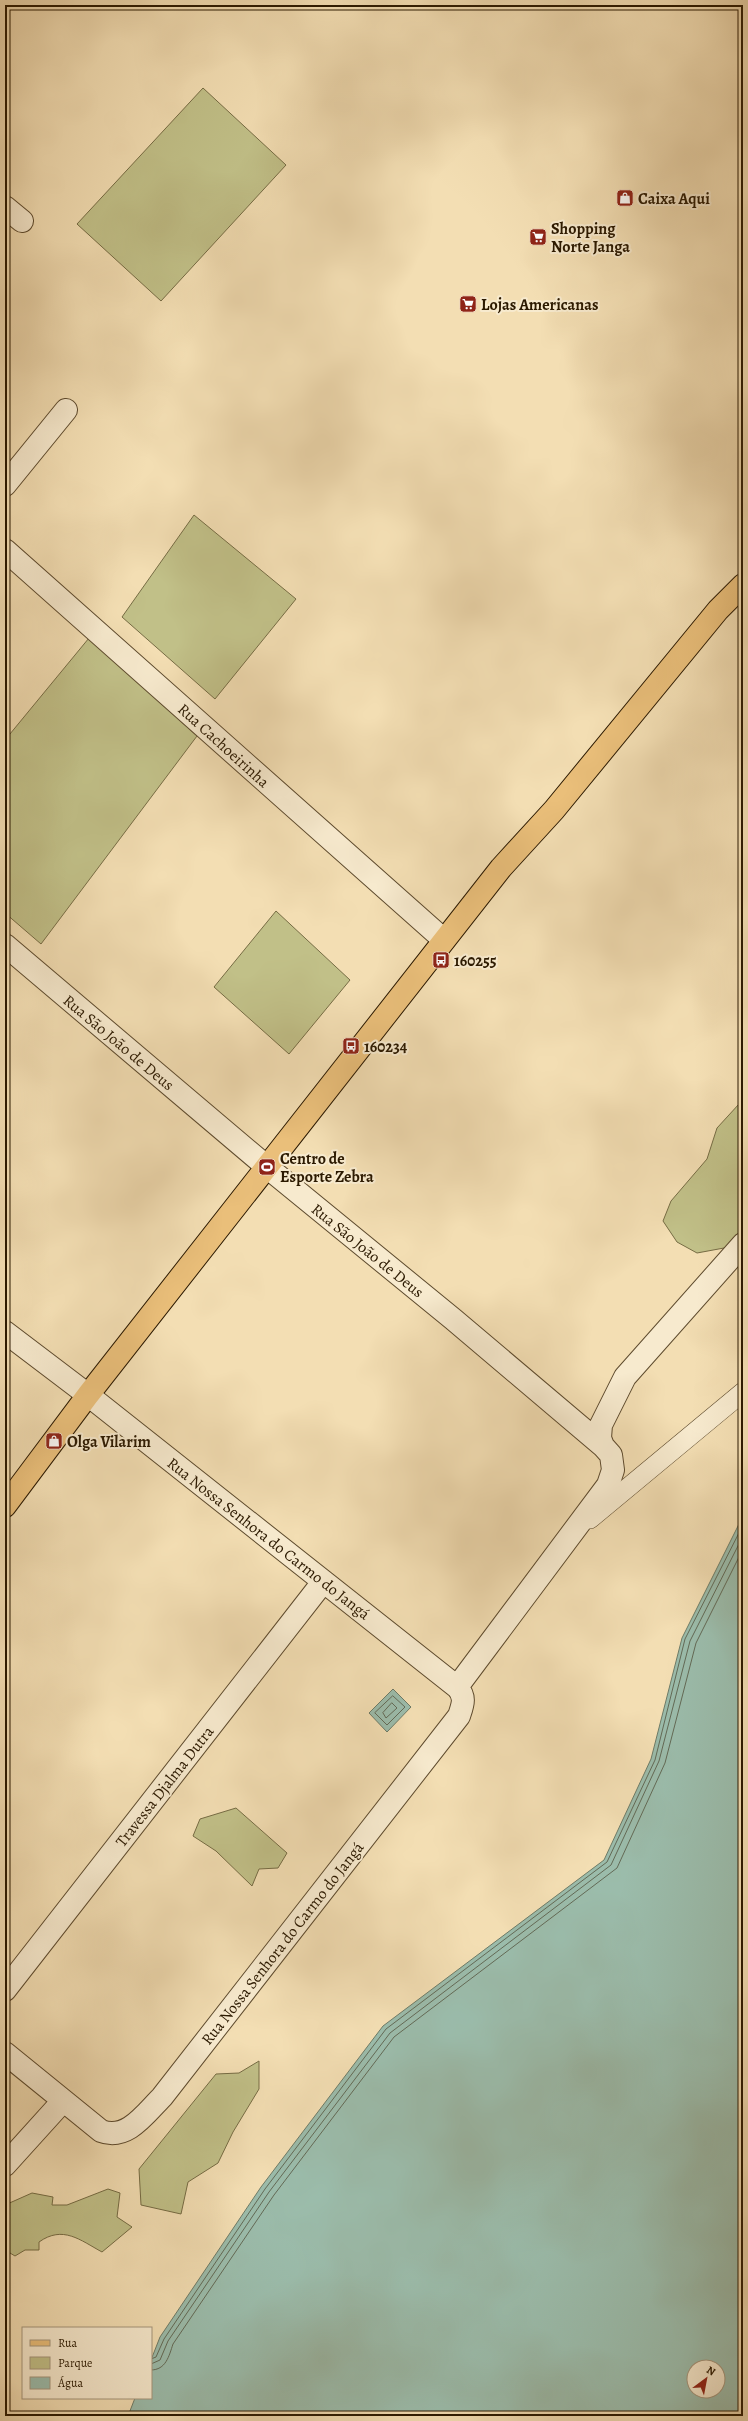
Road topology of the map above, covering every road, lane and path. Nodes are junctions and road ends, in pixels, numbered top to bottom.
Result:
1 (5, 207) edge
2 (22, 221) dead end
3 (66, 410) dead end
4 (5, 485) edge
5 (5, 550) edge
6 (743, 585) edge
7 (444, 940) junction
8 (5, 945) edge
9 (267, 1167) junction
10 (743, 1244) edge
11 (5, 1332) edge
12 (743, 1392) edge
13 (88, 1395) junction
14 (602, 1446) junction
15 (5, 1506) edge
16 (567, 1538) junction
17 (323, 1582) junction
18 (457, 1686) junction
19 (5, 1990) edge
20 (5, 2053) edge
21 (62, 2102) junction
22 (5, 2165) edge

1 - 2 street
3 - 4 street
5 - 7 street, Rua Cachoeirinha
6 - 7 main road
7 - 9 main road
8 - 9 street, Rua São João de Deus
9 - 13 main road
9 - 14 street, Rua São João de Deus
10 - 14 street
11 - 13 street, Rua Nossa Senhora do Carmo do Jangá
12 - 16 street
13 - 15 main road
13 - 17 street, Rua Nossa Senhora do Carmo do Jangá
14 - 16 street
16 - 18 street
17 - 18 street, Rua Nossa Senhora do Carmo do Jangá
17 - 19 street, Travessa Djalma Dutra
18 - 21 street, Rua Nossa Senhora do Carmo do Jangá
20 - 21 street
21 - 22 street

